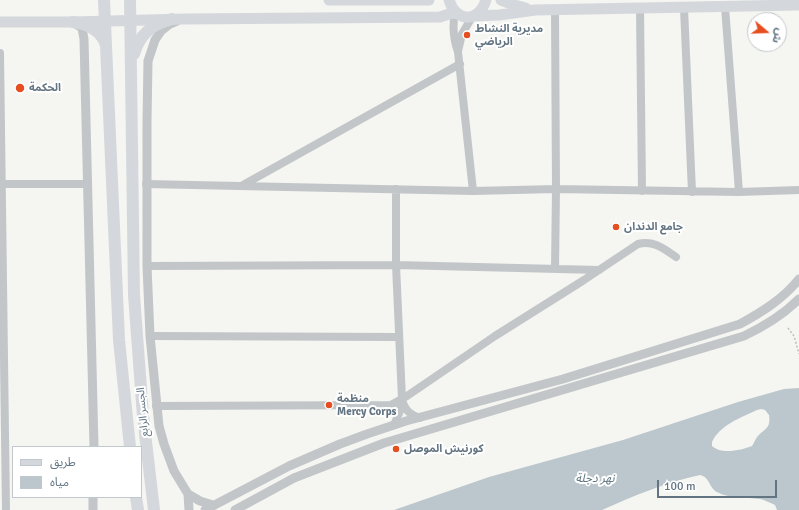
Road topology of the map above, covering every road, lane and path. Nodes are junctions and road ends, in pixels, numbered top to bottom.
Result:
1 (104, 0) edge
2 (130, 0) edge
3 (329, 0) edge
4 (429, 0) edge
5 (449, 0) edge
6 (486, 0) edge
7 (501, 0) edge
8 (799, 5) edge
9 (725, 7) junction
10 (640, 8) junction
11 (684, 8) junction
12 (535, 10) junction
13 (555, 10) junction
14 (455, 12) junction
15 (474, 16) junction
16 (172, 19) junction
17 (187, 19) junction
18 (131, 20) junction
19 (106, 21) junction
20 (0, 22) edge
21 (73, 22) junction
22 (107, 50) junction
23 (458, 52) junction
24 (0, 53) edge
25 (460, 64) junction
26 (132, 69) junction
27 (1, 184) edge
28 (86, 184) junction
29 (146, 184) junction
30 (242, 186) junction
31 (396, 189) junction
32 (556, 189) junction
33 (473, 190) junction
34 (799, 190) edge
35 (642, 191) junction
36 (692, 192) junction
37 (739, 192) junction
38 (676, 257) dead end
39 (396, 265) junction
40 (147, 266) junction
41 (555, 269) junction
42 (600, 270) junction
43 (799, 279) edge
44 (799, 299) edge
45 (788, 328) dead end
46 (150, 336) junction
47 (399, 337) junction
48 (799, 354) edge
49 (402, 399) junction
50 (156, 406) junction
51 (420, 418) junction
52 (394, 425) junction
53 (94, 446) edge
54 (130, 446) edge
55 (188, 494) junction
56 (93, 498) edge
57 (136, 498) edge
58 (213, 505) junction
59 (6, 510) edge
60 (93, 510) edge
61 (138, 510) edge
62 (154, 510) edge
63 (189, 510) edge
64 (204, 510) edge
65 (235, 510) edge

1 - 19 main road, الجسر الرابع
2 - 18 main road
3 - 4 main road
5 - 14 main road
6 - 15 main road
7 - 12 main road
8 - 9 main road
9 - 11 main road
9 - 37 street
10 - 11 main road
10 - 13 main road
10 - 35 street
11 - 36 street
12 - 13 main road
12 - 15 main road
13 - 32 street
14 - 15 main road
14 - 17 main road
14 - 23 street
15 - 23 street
16 - 17 main road
16 - 18 main road
16 - 26 main road
17 - 29 street
18 - 19 main road
18 - 26 main road
19 - 21 main road
19 - 22 main road, الجسر الرابع
20 - 21 main road
21 - 22 main road
21 - 28 street
22 - 54 main road, الجسر الرابع
23 - 25 street
24 - 27 street
25 - 30 street
25 - 33 street
26 - 62 main road, الجسر الرابع
27 - 28 street
27 - 59 street
28 - 53 street
29 - 30 street
29 - 40 street
30 - 31 street
31 - 33 street
31 - 39 street
32 - 33 street
32 - 35 street
32 - 41 street
34 - 37 street
35 - 36 street
36 - 37 street
38 - 42 street
39 - 40 street
39 - 41 street
39 - 47 street
40 - 46 street
41 - 42 street
42 - 49 street
43 - 51 street
44 - 65 street
45 - 48 path
46 - 47 street
46 - 50 street
47 - 49 street
49 - 50 street
49 - 51 street
49 - 52 street
50 - 55 street
51 - 52 street
52 - 58 street
55 - 58 street
55 - 63 street
56 - 60 street
57 - 61 main road
58 - 64 street

